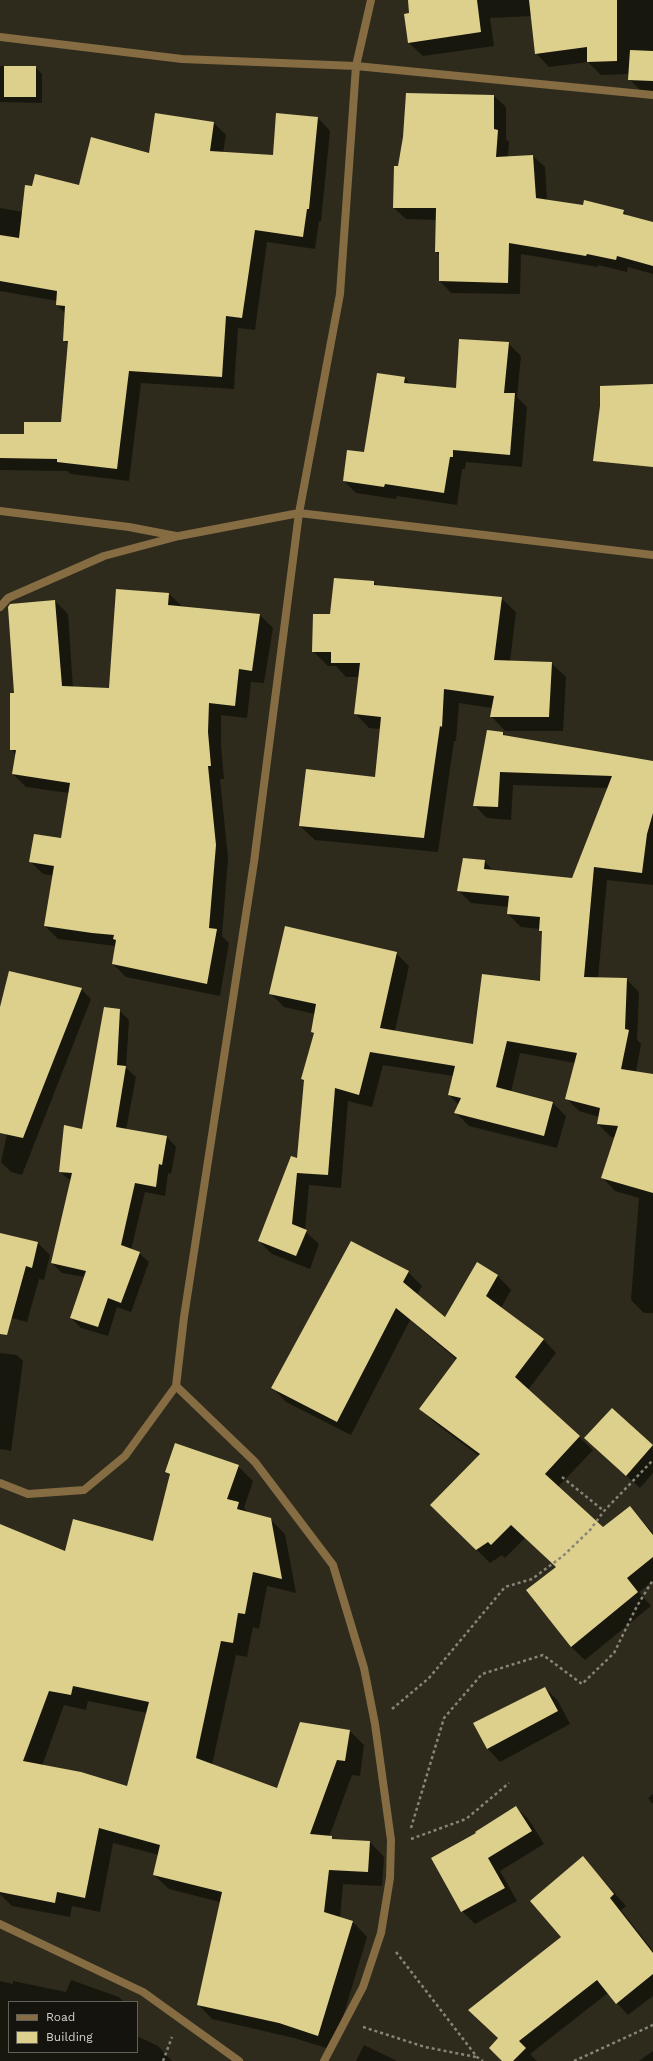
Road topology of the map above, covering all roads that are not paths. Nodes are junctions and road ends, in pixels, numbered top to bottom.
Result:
1 (371, 0) edge
2 (0, 37) edge
3 (356, 66) junction
4 (653, 95) edge
5 (0, 511) edge
6 (299, 513) junction
7 (179, 536) junction
8 (653, 555) edge
9 (0, 607) edge
10 (176, 1386) junction
11 (0, 1483) edge
12 (0, 1924) edge
13 (239, 2061) edge
14 (324, 2061) edge

1 - 3 street
2 - 3 street
3 - 4 street
3 - 6 street
5 - 7 street
6 - 7 street
6 - 8 street
6 - 10 street
7 - 9 street
10 - 11 street
10 - 14 street
12 - 13 street

